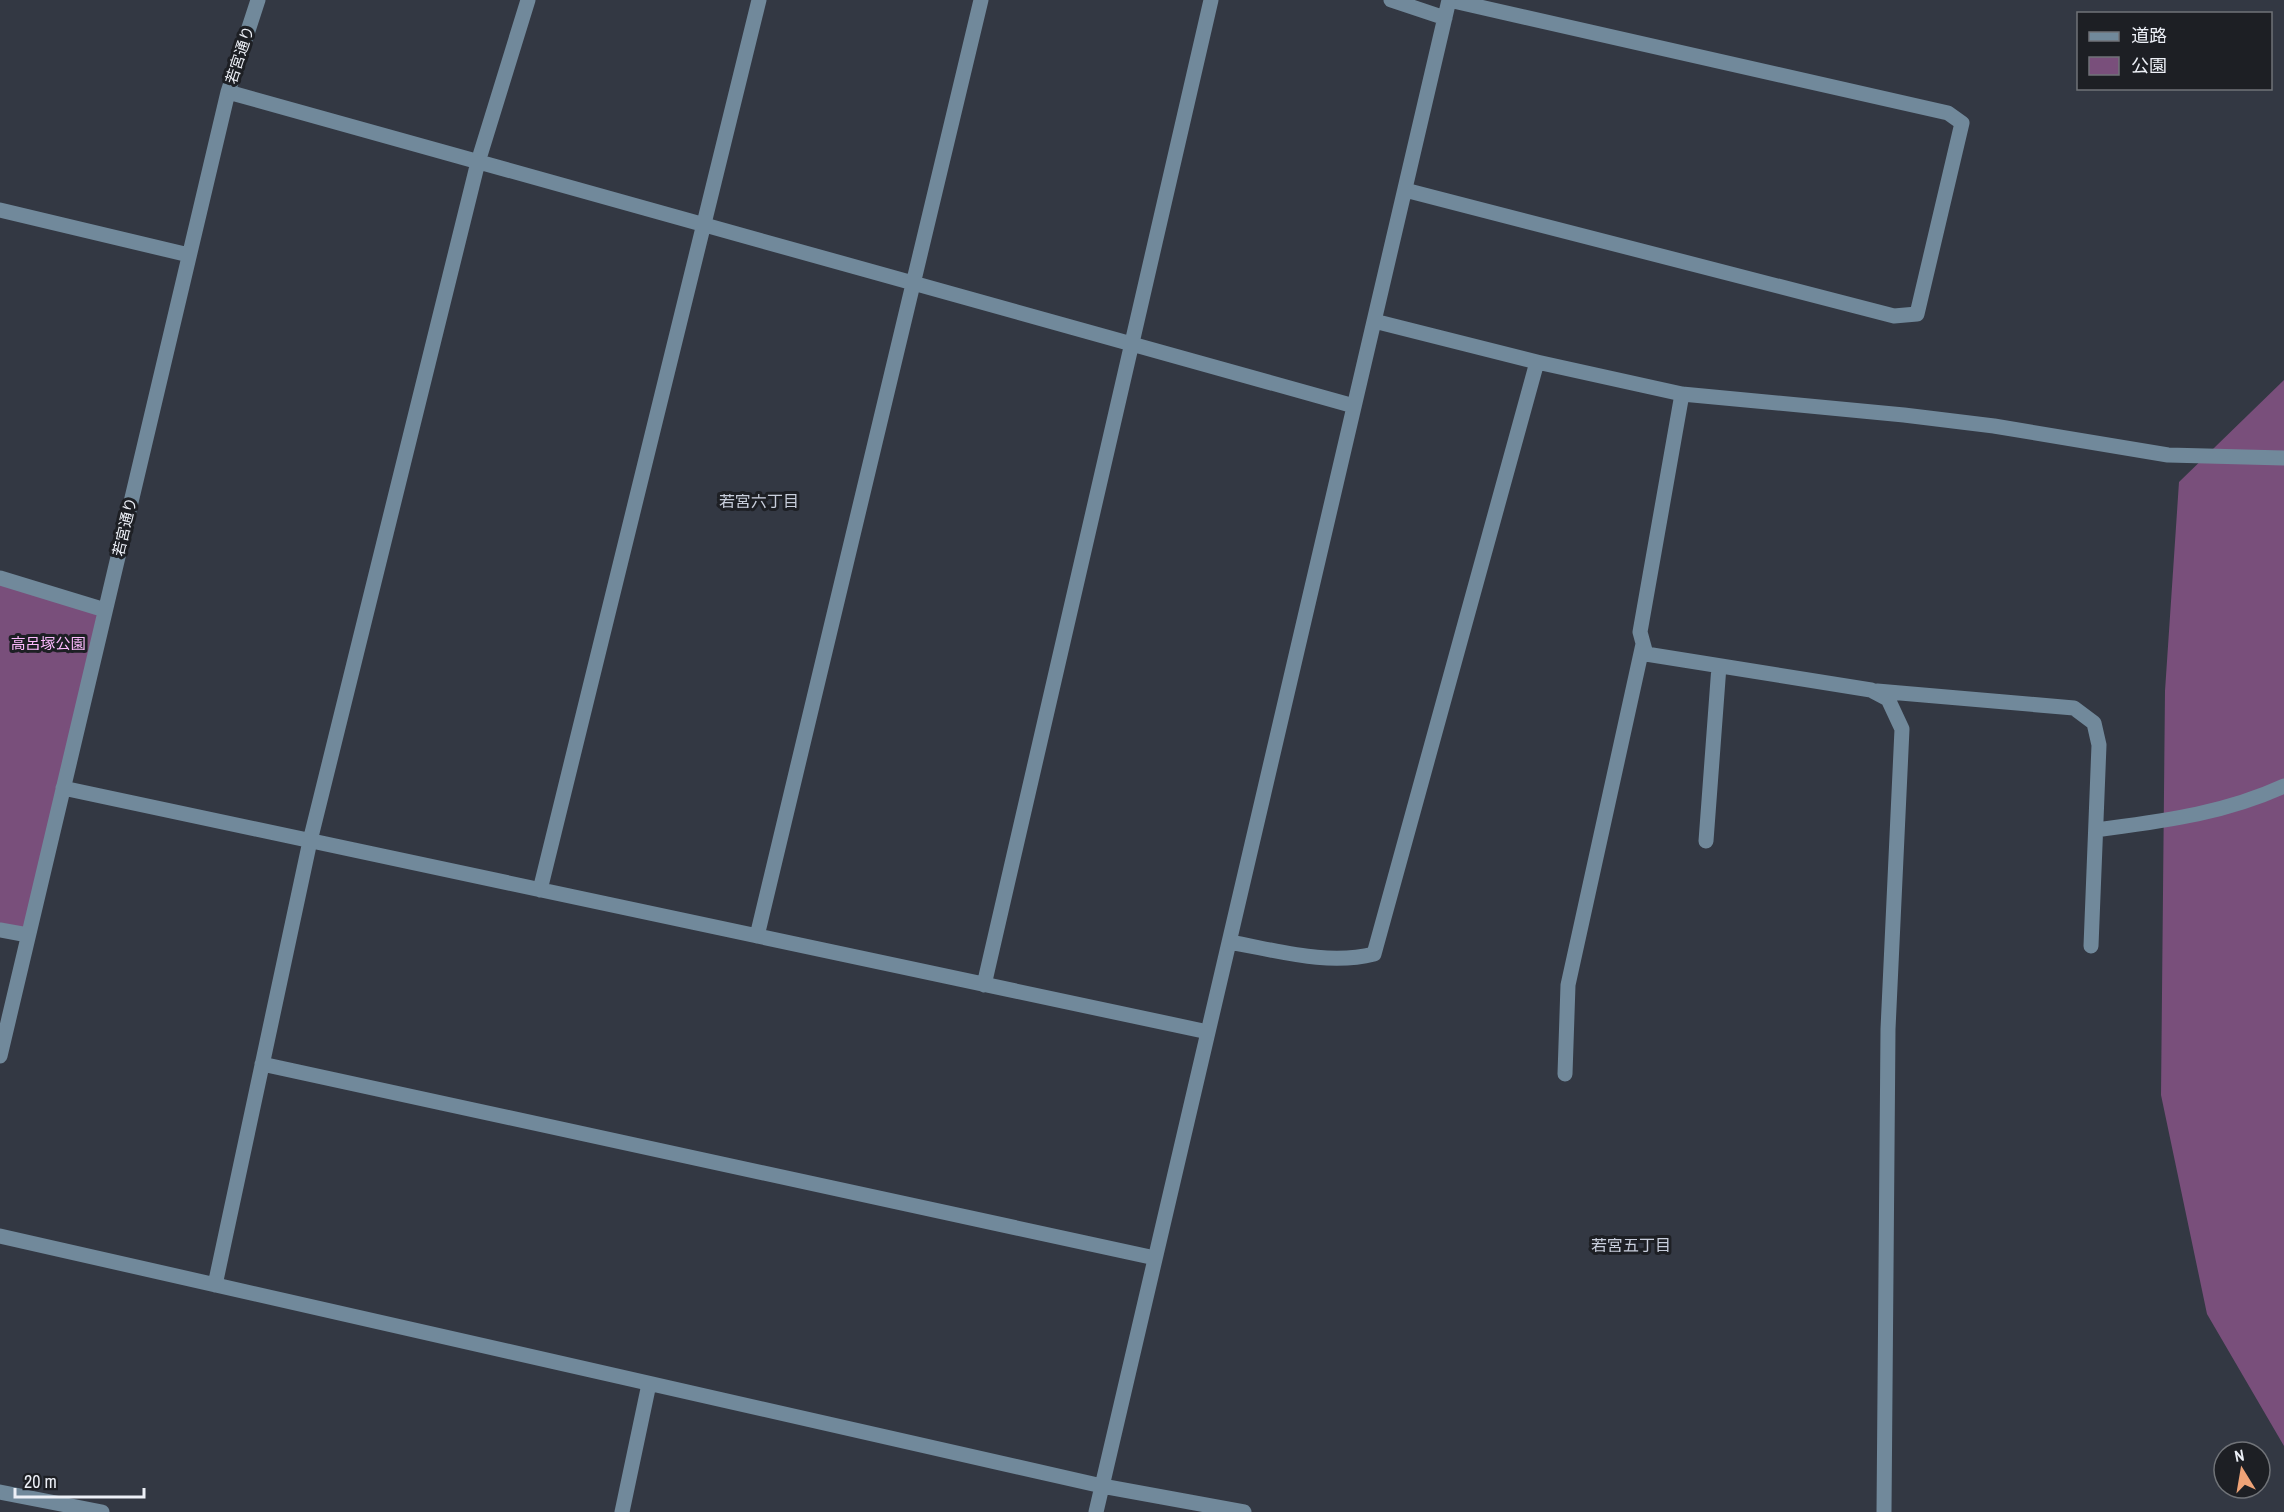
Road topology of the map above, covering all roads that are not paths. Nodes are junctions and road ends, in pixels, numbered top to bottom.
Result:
1 (258, 0) edge
2 (528, 0) edge
3 (759, 0) edge
4 (981, 0) edge
5 (1212, 0) edge
6 (1390, 0) edge
7 (1449, 0) edge
8 (1445, 18) junction
9 (228, 92) junction
10 (478, 162) junction
11 (1405, 190) junction
12 (0, 210) edge
13 (704, 224) junction
14 (189, 255) junction
15 (914, 283) junction
16 (1374, 321) junction
17 (1132, 344) junction
18 (1537, 362) junction
19 (1682, 394) junction
20 (1354, 406) junction
21 (2282, 457) edge
22 (0, 578) edge
23 (105, 610) junction
24 (1643, 643) junction
25 (1719, 666) junction
26 (1871, 690) junction
27 (2284, 786) edge
28 (63, 788) junction
29 (2096, 830) junction
30 (310, 841) junction
31 (1706, 841) dead end
32 (540, 890) junction
33 (0, 930) edge
34 (28, 935) junction
35 (757, 936) junction
36 (1229, 942) junction
37 (2091, 946) dead end
38 (984, 985) junction
39 (1208, 1032) junction
40 (0, 1056) edge
41 (262, 1064) junction
42 (1565, 1074) dead end
43 (0, 1236) edge
44 (1155, 1258) junction
45 (215, 1285) junction
46 (649, 1384) junction
47 (1102, 1486) junction
48 (0, 1492) edge
49 (102, 1512) edge
50 (622, 1512) edge
51 (1096, 1512) edge
52 (1244, 1512) edge
53 (1884, 1512) edge

1 - 9 street, 若宮通り
2 - 10 street
3 - 13 street
4 - 15 street
5 - 17 street
6 - 8 street
7 - 8 street
7 - 11 street
8 - 11 street
9 - 10 street
9 - 14 street, 若宮通り
10 - 13 street
10 - 30 street
11 - 16 street
12 - 14 street
13 - 15 street
13 - 32 street
14 - 23 street, 若宮通り
15 - 17 street
15 - 35 street
16 - 18 street
16 - 20 street
17 - 20 street
17 - 38 street
18 - 19 street
18 - 36 street
19 - 21 street
19 - 24 street
20 - 36 street
22 - 23 street
23 - 28 street, 若宮通り
24 - 25 street
24 - 42 street
25 - 26 street
25 - 31 street
26 - 29 street
26 - 53 street
27 - 29 street
28 - 30 street
28 - 34 street, 若宮通り
29 - 37 street
30 - 32 street
30 - 41 street
32 - 35 street
33 - 34 street
34 - 40 street, 若宮通り
35 - 38 street
36 - 39 street
38 - 39 street
39 - 44 street
41 - 44 street
41 - 45 street
43 - 45 street
44 - 47 street
45 - 46 street
46 - 47 street
46 - 50 street
47 - 51 street
47 - 52 street
48 - 49 street

